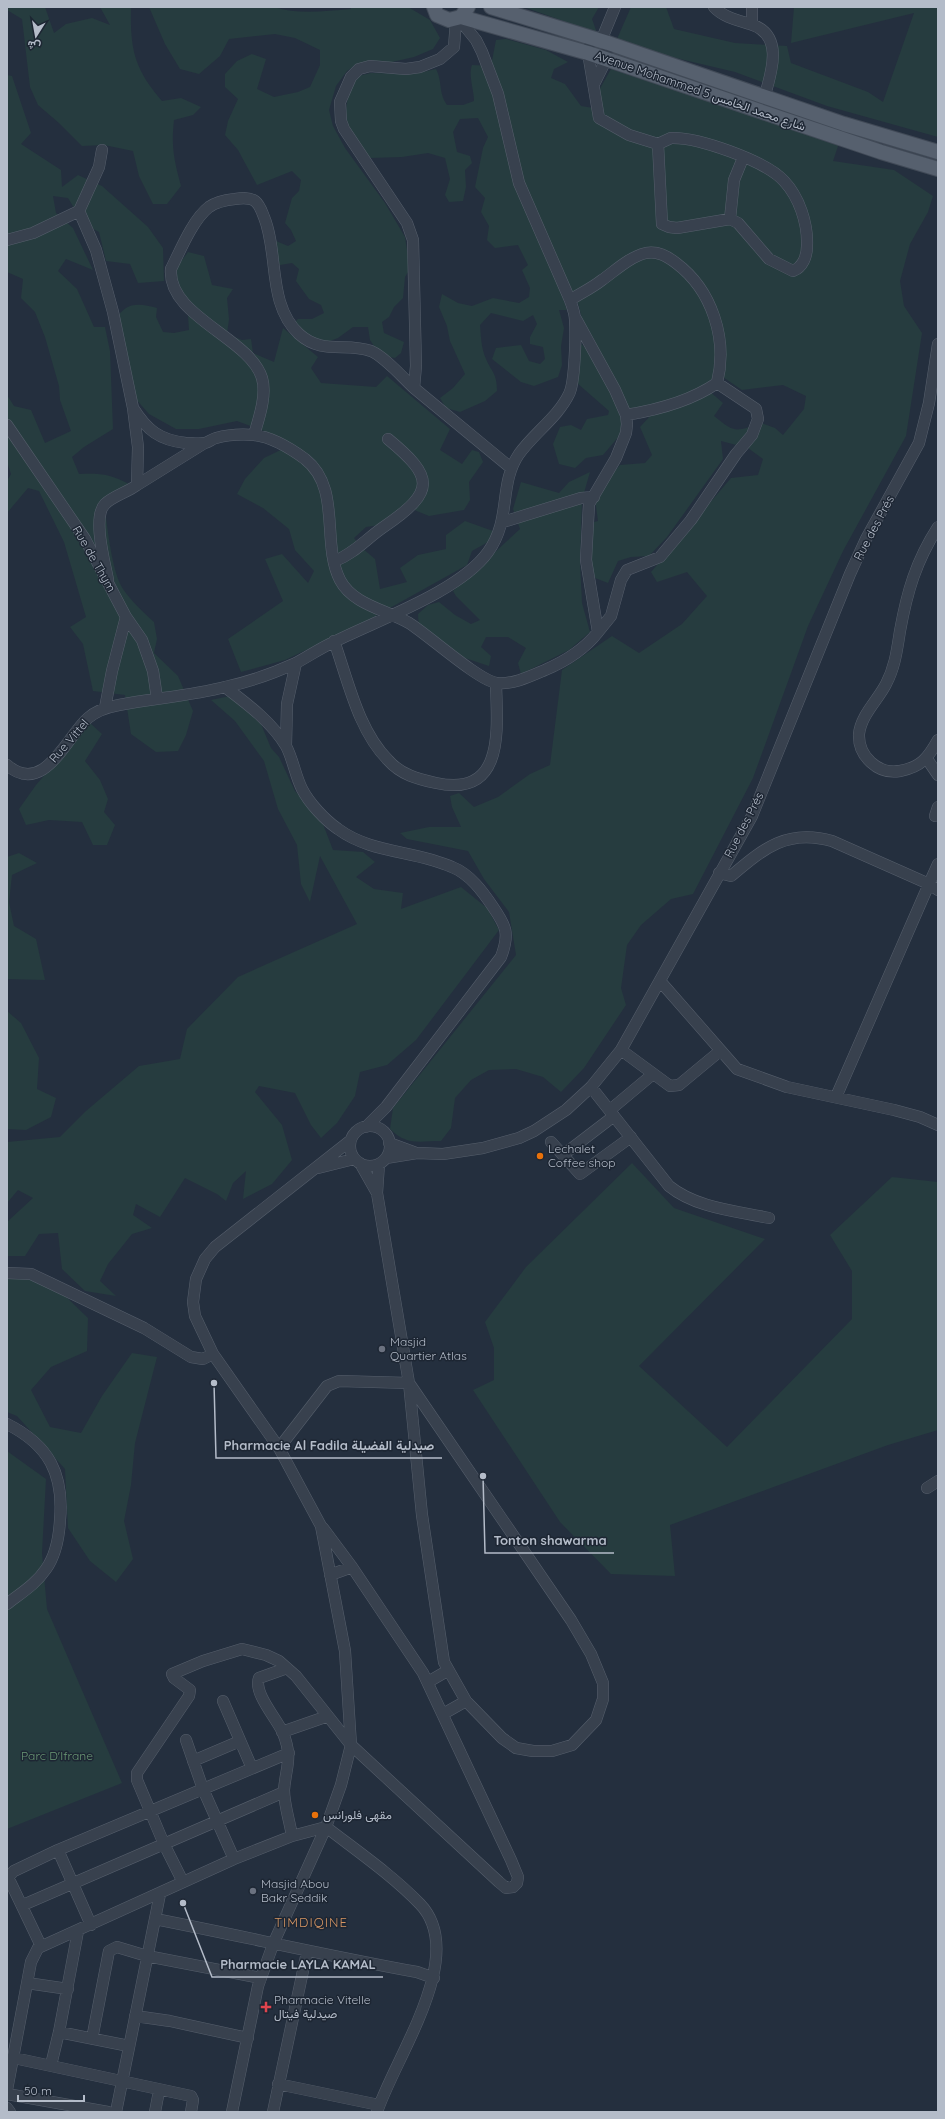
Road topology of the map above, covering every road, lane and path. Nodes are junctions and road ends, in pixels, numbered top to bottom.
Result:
1 (491, 7) edge
2 (616, 7) edge
3 (714, 7) edge
4 (752, 7) edge
5 (432, 8) edge
6 (461, 16) edge
7 (752, 24) junction
8 (601, 40) junction
9 (588, 53) junction
10 (606, 60) junction
11 (594, 84) junction
12 (765, 95) junction
13 (658, 144) junction
14 (102, 150) dead end
15 (938, 152) edge
16 (743, 158) junction
17 (938, 169) edge
18 (80, 211) junction
19 (730, 219) junction
20 (7, 240) edge
21 (570, 300) junction
22 (575, 317) junction
23 (938, 344) edge
24 (717, 383) junction
25 (414, 388) junction
26 (133, 408) junction
27 (626, 415) junction
28 (7, 425) edge
29 (254, 435) junction
30 (388, 439) dead end
31 (205, 443) junction
32 (511, 468) junction
33 (138, 484) junction
34 (594, 498) junction
35 (503, 522) junction
36 (938, 527) edge
37 (335, 561) junction
38 (108, 580) junction
39 (393, 614) junction
40 (126, 617) junction
41 (598, 632) junction
42 (334, 641) junction
43 (296, 663) junction
44 (496, 684) junction
45 (225, 687) junction
46 (157, 698) junction
47 (105, 708) junction
48 (938, 740) edge
49 (286, 746) junction
50 (927, 760) junction
51 (7, 765) edge
52 (938, 775) edge
53 (938, 864) edge
54 (719, 872) junction
55 (934, 887) edge
56 (660, 981) junction
57 (621, 1050) junction
58 (720, 1051) junction
59 (653, 1074) junction
60 (591, 1087) junction
61 (836, 1097) junction
62 (386, 1108) junction
63 (612, 1113) junction
64 (938, 1125) edge
65 (366, 1127) junction
66 (384, 1133) junction
67 (631, 1137) junction
68 (351, 1140) junction
69 (551, 1142) dead end
70 (389, 1143) junction
71 (417, 1153) junction
72 (562, 1155) junction
73 (357, 1161) junction
74 (382, 1161) junction
75 (314, 1170) junction
76 (377, 1193) junction
77 (770, 1218) dead end
78 (7, 1272) edge
79 (213, 1354) junction
80 (409, 1383) junction
81 (7, 1424) edge
82 (278, 1448) junction
83 (938, 1481) edge
84 (927, 1488) dead end
85 (321, 1526) junction
86 (352, 1567) junction
87 (330, 1575) junction
88 (7, 1604) edge
89 (287, 1668) junction
90 (447, 1671) junction
91 (428, 1682) junction
92 (223, 1701) dead end
93 (466, 1701) junction
94 (443, 1714) junction
95 (328, 1716) junction
96 (282, 1732) junction
97 (186, 1740) dead end
98 (240, 1740) junction
99 (352, 1745) junction
100 (289, 1753) junction
101 (193, 1761) junction
102 (252, 1768) junction
103 (203, 1789) junction
104 (284, 1792) junction
105 (151, 1810) junction
106 (218, 1820) junction
107 (326, 1827) junction
108 (292, 1836) junction
109 (164, 1844) junction
110 (58, 1850) junction
111 (234, 1860) junction
112 (183, 1882) junction
113 (74, 1884) junction
114 (160, 1894) junction
115 (23, 1905) junction
116 (155, 1919) junction
117 (91, 1925) junction
118 (78, 1931) junction
119 (274, 1942) junction
120 (41, 1946) junction
121 (307, 1952) junction
122 (147, 1956) junction
123 (261, 1978) junction
124 (434, 1978) junction
125 (27, 1983) junction
126 (68, 1989) junction
127 (135, 2016) junction
128 (59, 2032) junction
129 (92, 2038) junction
130 (248, 2038) junction
131 (129, 2046) junction
132 (14, 2058) junction
133 (51, 2065) junction
134 (122, 2082) junction
135 (278, 2084) junction
136 (7, 2090) edge
137 (159, 2091) junction
138 (7, 2094) edge
139 (7, 2108) edge
140 (378, 2108) edge
141 (10, 2112) edge
142 (108, 2112) edge
143 (116, 2112) edge
144 (155, 2112) edge
145 (191, 2112) edge
146 (232, 2112) edge
147 (273, 2112) edge

1 - 8 main road, Avenue Mohammed 5 شارع محمد الخامس
2 - 8 street
3 - 7 street
4 - 7 street
5 - 6 main road, Avenue Mohammed 5 شارع محمد الخامس
6 - 9 main road, Avenue Mohammed 5 شارع محمد الخامس
6 - 21 street
6 - 25 street
7 - 12 street
8 - 9 street
8 - 10 street
8 - 12 main road, Avenue Mohammed 5 شارع محمد الخامس
9 - 10 main road, Avenue Mohammed 5 شارع محمد الخامس
9 - 11 street
10 - 11 street
10 - 17 main road, Avenue Mohammed 5 شارع محمد الخامس
11 - 13 street
12 - 15 main road, Avenue Mohammed 5 شارع محمد الخامس
13 - 16 street
13 - 19 street
14 - 18 street
16 - 19 street
16 - 19 street
18 - 20 street
18 - 26 street
21 - 22 street
21 - 24 street
22 - 27 street
22 - 32 street
23 - 54 street, Rue des Prés
24 - 27 street
24 - 41 street
25 - 29 street
25 - 32 street
26 - 31 street
26 - 33 street
27 - 34 street
28 - 38 street, Rue de Thym
29 - 31 street
29 - 37 street
30 - 37 street
31 - 33 street
32 - 35 street, Rue Vittel
33 - 38 street
34 - 35 street
34 - 41 street
35 - 39 street, Rue Vittel
36 - 50 street
37 - 39 street
38 - 40 street, Rue de Thym
39 - 42 street, Rue Vittel
39 - 44 street
40 - 46 street, Rue de Thym
40 - 47 street
41 - 44 street
42 - 43 street, Rue Vittel
42 - 44 street
43 - 45 street, Rue Vittel
43 - 49 street
45 - 46 street, Rue Vittel
45 - 49 street
46 - 47 street, Rue Vittel
47 - 51 street, Rue Vittel
48 - 50 street
49 - 62 street
50 - 52 street
53 - 55 street
54 - 55 street
54 - 56 street, Rue des Prés
55 - 61 street
56 - 57 street, Rue des Prés
56 - 58 street
57 - 59 street
57 - 60 street, Rue des Prés
58 - 59 street
58 - 61 street
59 - 63 street
60 - 63 street
60 - 71 street, Rue des Prés
61 - 64 street
62 - 65 street
62 - 66 street
63 - 67 street
63 - 72 street
65 - 66 street
65 - 68 street
66 - 70 street
67 - 72 street
67 - 77 street
68 - 73 street
68 - 75 street
69 - 72 street
70 - 71 street, Rue des Prés
70 - 74 street
71 - 74 street, Rue des Prés
73 - 74 street
73 - 75 street
73 - 76 street
74 - 76 street
75 - 79 street
76 - 80 street
78 - 79 street
79 - 82 street
80 - 82 street
80 - 90 street
80 - 93 street
81 - 88 street
82 - 85 street
83 - 84 street
85 - 86 street
85 - 87 street
86 - 87 street
86 - 91 street
87 - 99 street
89 - 95 street
89 - 96 street
89 - 105 street
90 - 91 street
90 - 93 street
91 - 94 street
92 - 98 street
93 - 94 street
94 - 99 street
95 - 96 street
95 - 99 street
96 - 100 street
97 - 101 street
98 - 101 street
98 - 102 street
99 - 107 street
100 - 102 street
100 - 104 street
101 - 103 street
102 - 103 street
103 - 105 street
103 - 106 street
104 - 106 street
104 - 108 street
105 - 109 street
105 - 110 street
106 - 109 street
106 - 111 street
107 - 108 street
107 - 119 street
107 - 124 street
108 - 111 street
109 - 112 street
109 - 113 street
110 - 113 street
110 - 115 street
111 - 112 street
112 - 114 street
113 - 115 street
113 - 117 street
114 - 116 street
114 - 117 street
115 - 120 street
116 - 119 street
116 - 122 street
117 - 118 street
118 - 120 street
118 - 126 street
119 - 121 street
119 - 123 street
120 - 125 street
121 - 124 street
121 - 135 street
122 - 123 street
122 - 127 street
122 - 129 street
123 - 130 street
124 - 140 street
125 - 126 street
125 - 132 street
126 - 128 street
127 - 130 street
127 - 131 street
128 - 129 street
128 - 133 street
129 - 131 street
130 - 146 street
131 - 134 street
132 - 133 street
132 - 136 street
133 - 134 street
134 - 137 street
134 - 143 street
135 - 140 street
135 - 147 street
137 - 144 street
137 - 145 street
138 - 142 street
139 - 141 street

